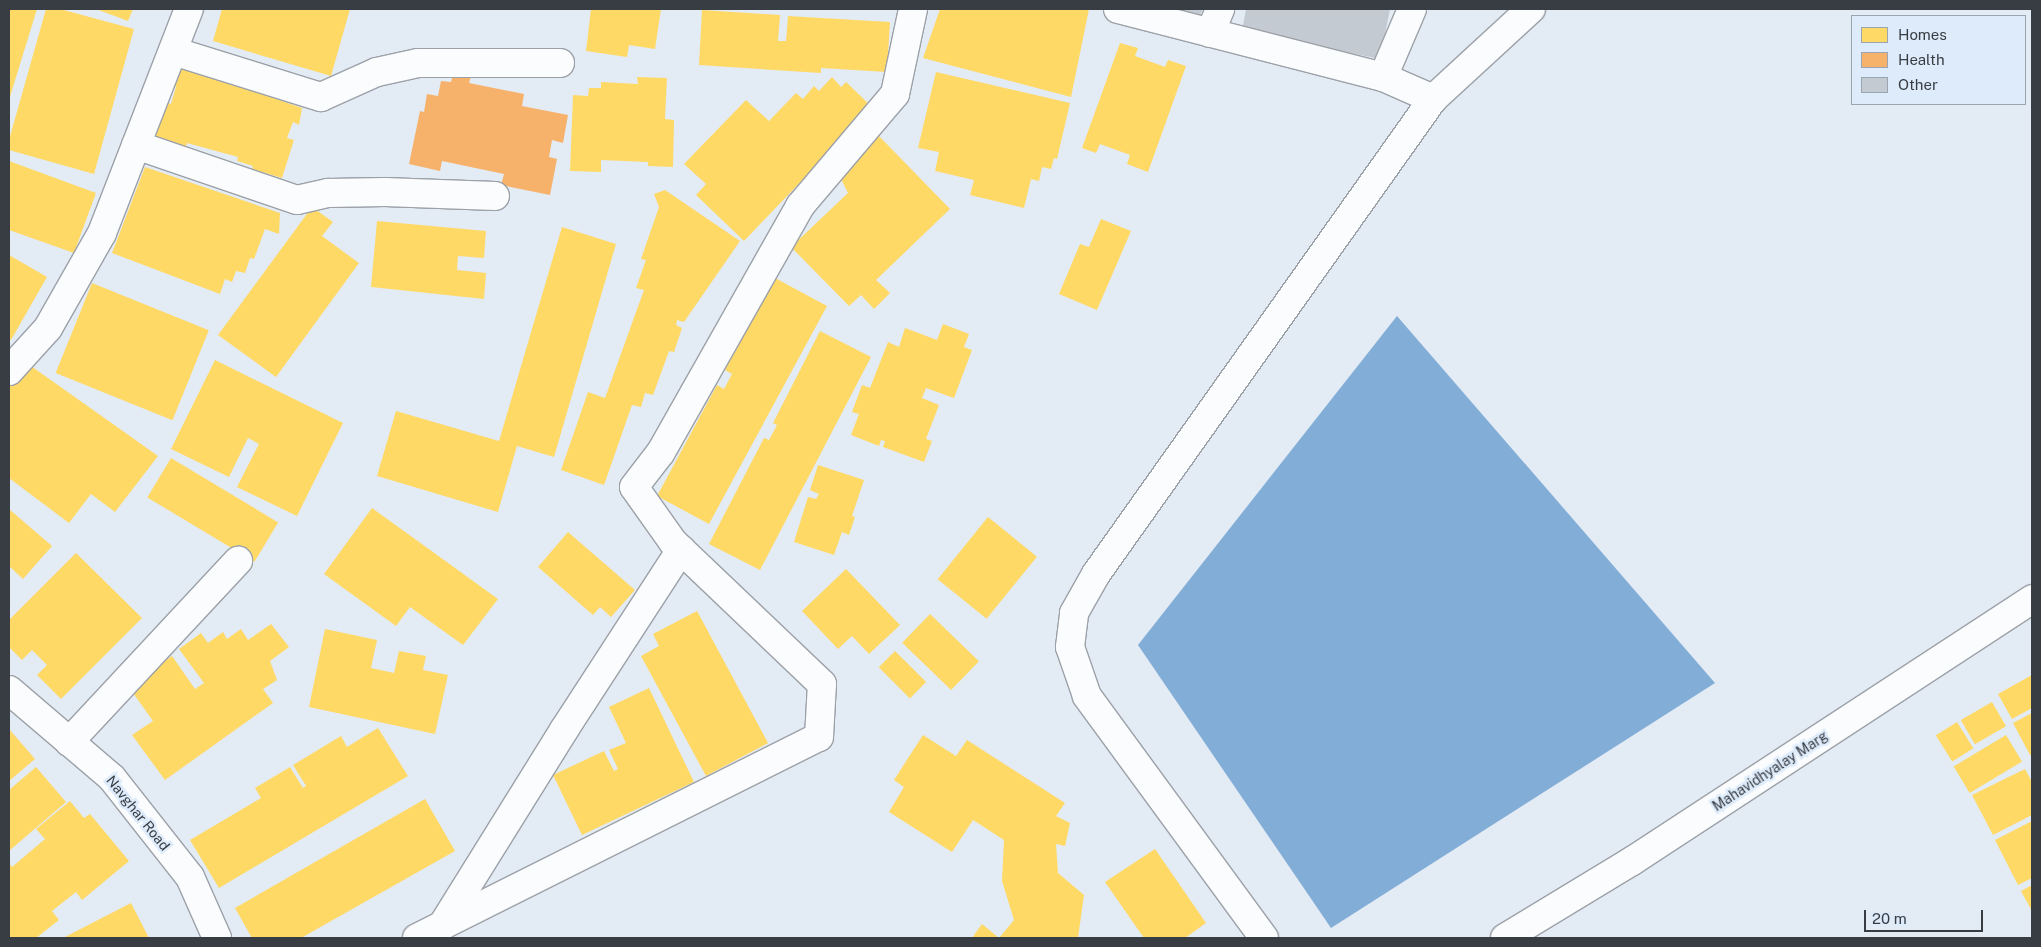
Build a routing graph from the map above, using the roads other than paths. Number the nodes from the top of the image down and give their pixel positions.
1 (189, 9) edge
2 (913, 9) edge
3 (1118, 9) edge
4 (1412, 9) edge
5 (1531, 9) edge
6 (1215, 21) edge
7 (173, 51) junction
8 (560, 63) dead end
9 (1383, 77) junction
10 (1433, 99) junction
11 (136, 145) junction
12 (495, 196) dead end
13 (9, 371) edge
14 (681, 550) junction
15 (238, 561) dead end
16 (2032, 599) edge
17 (9, 690) edge
18 (69, 742) junction
19 (442, 926) junction
20 (217, 938) edge
21 (417, 938) edge
22 (1264, 938) edge
23 (1505, 938) edge

1 - 7 street
2 - 14 street
3 - 6 street
4 - 9 street
5 - 10 street
6 - 9 street
7 - 8 street
7 - 11 street
9 - 10 street
10 - 22 street
11 - 12 street
11 - 13 street
14 - 19 street
14 - 19 street
15 - 18 street
16 - 23 street, Mahavidhyalay Marg
17 - 18 street, Navghar Road
18 - 20 street, Navghar Road
19 - 21 street

